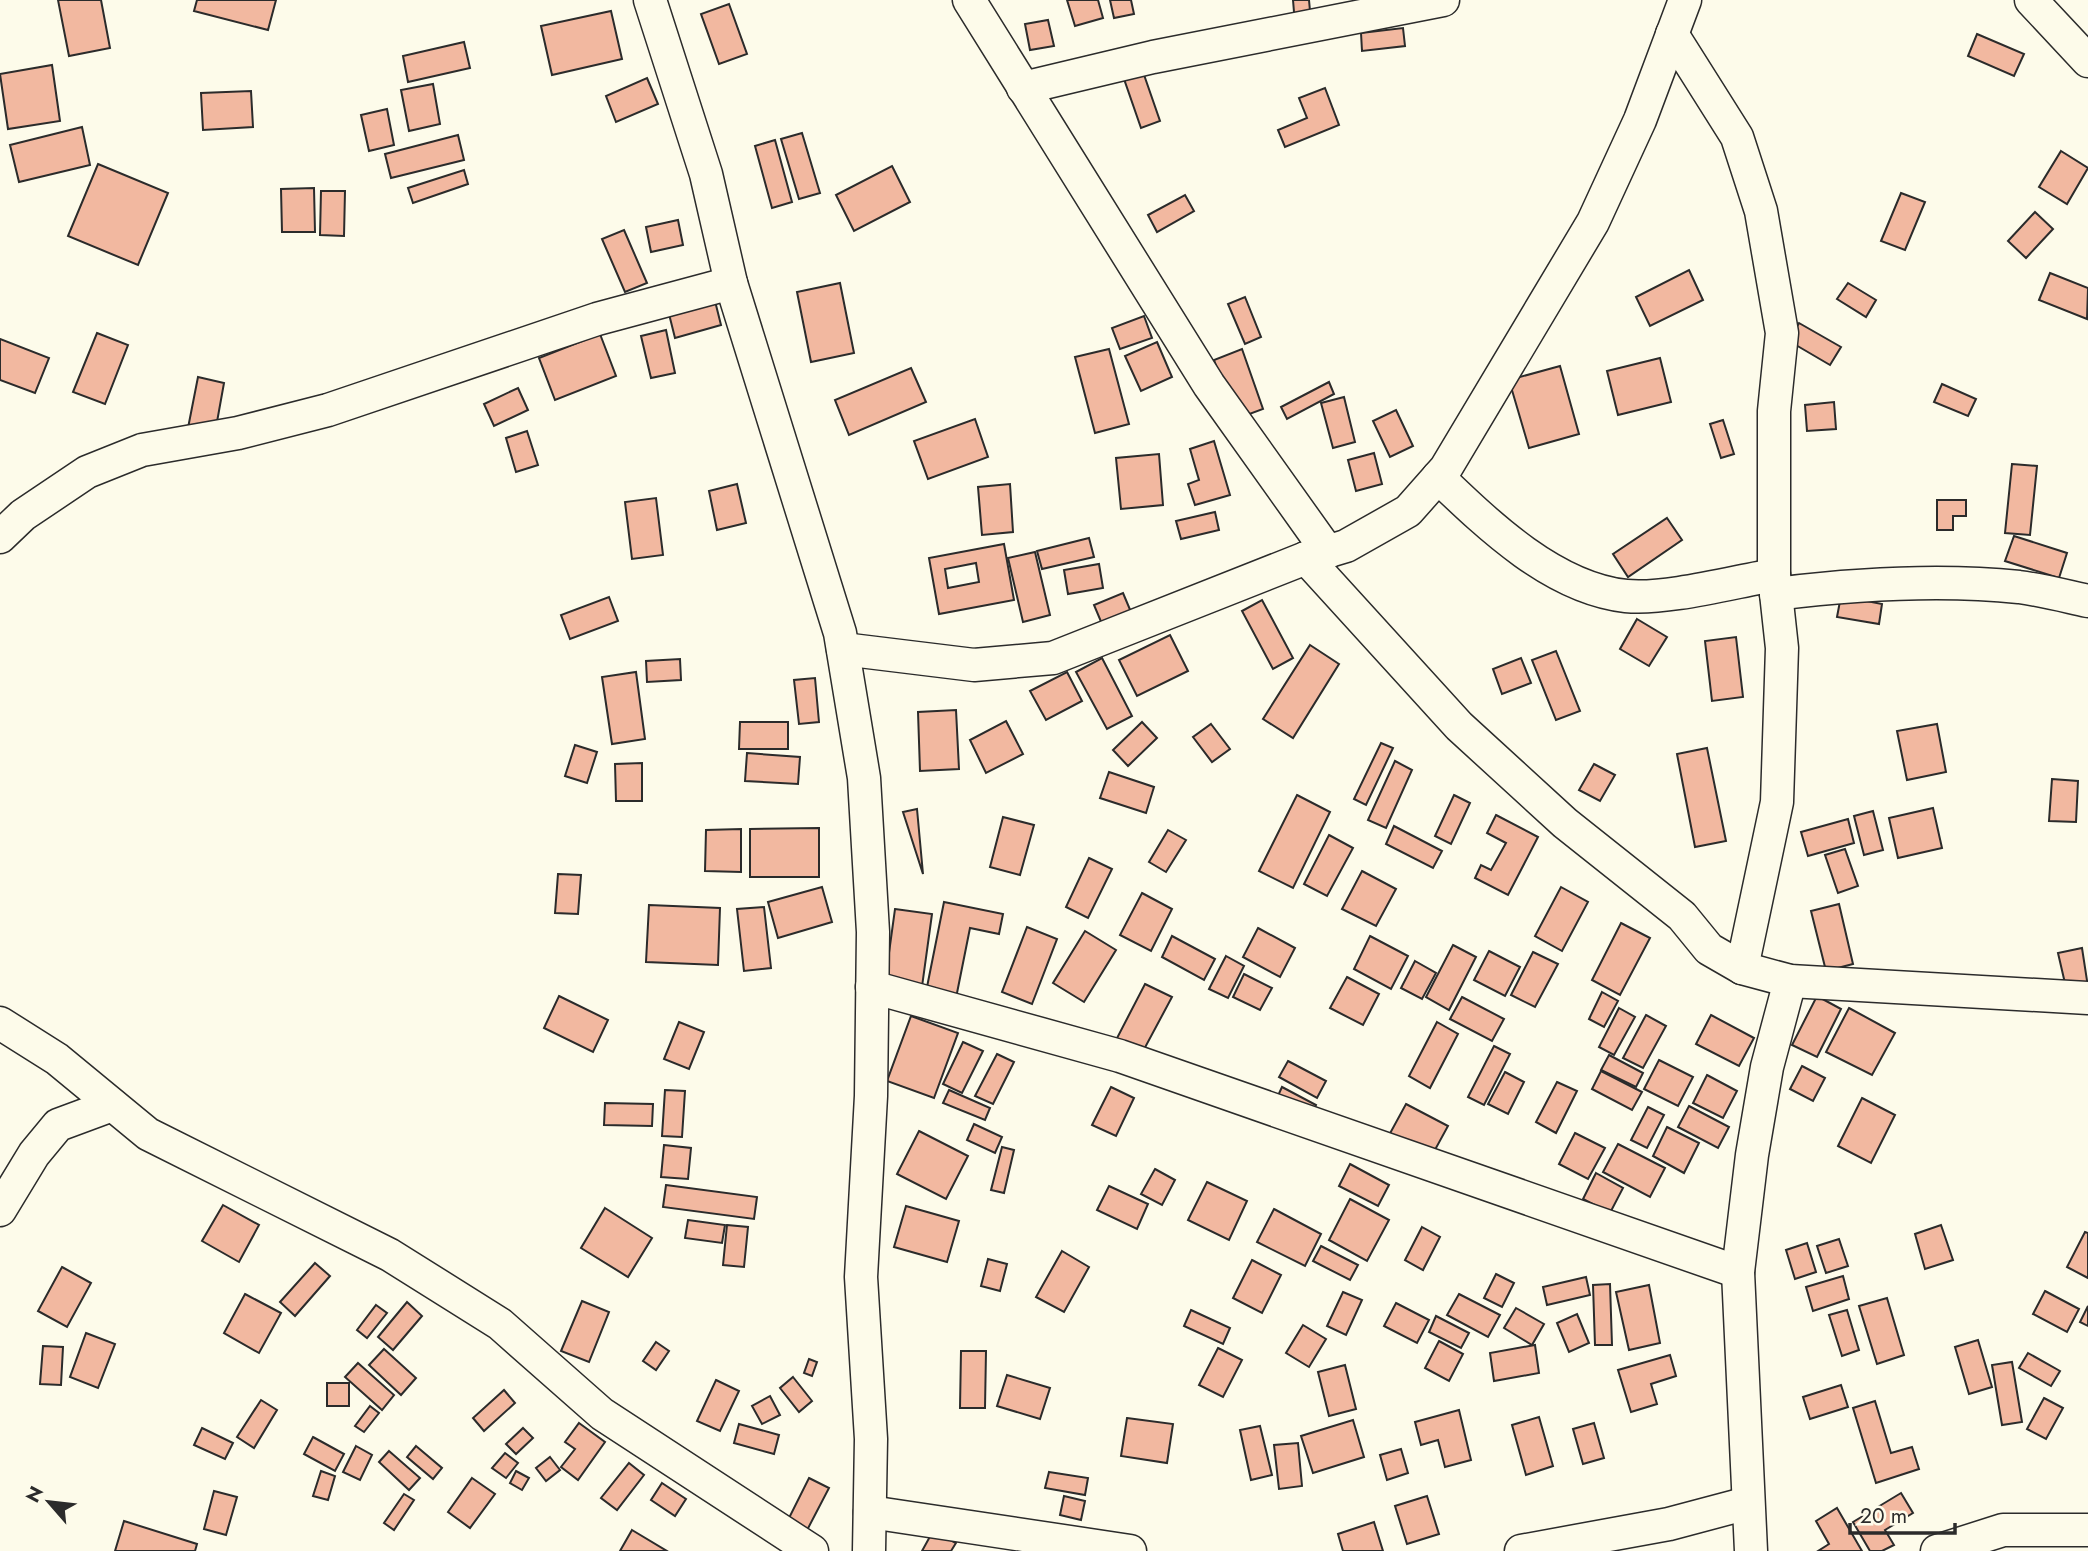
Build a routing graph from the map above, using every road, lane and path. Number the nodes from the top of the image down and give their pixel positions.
1 (650, 0) edge
2 (969, 0) edge
3 (1443, 0) edge
4 (1685, 0) edge
5 (2031, 0) edge
6 (1672, 34) junction
7 (2083, 44) edge
8 (1023, 88) junction
9 (731, 283) junction
10 (1438, 477) junction
11 (0, 537) edge
12 (1317, 555) junction
13 (1775, 584) junction
14 (2088, 601) edge
15 (843, 649) junction
16 (1742, 968) junction
17 (1790, 981) junction
18 (872, 987) junction
19 (2088, 998) edge
20 (0, 1023) edge
21 (112, 1105) junction
22 (0, 1210) edge
23 (1738, 1272) junction
24 (1748, 1503) junction
25 (870, 1512) junction
26 (2088, 1530) edge
27 (813, 1551) edge
28 (869, 1551) edge
29 (1130, 1551) edge
30 (1521, 1551) edge
31 (1751, 1551) edge
32 (1937, 1551) edge

1 - 9 street
2 - 8 street
3 - 8 street
4 - 6 street
5 - 7 street
6 - 10 street
6 - 13 street
8 - 12 street
9 - 11 street
9 - 15 street
10 - 12 street
10 - 13 street
12 - 15 street
12 - 16 street
13 - 14 street
13 - 16 street
15 - 18 street
16 - 17 street
17 - 19 street
17 - 23 street
18 - 23 street
18 - 25 street
20 - 21 street
21 - 22 street
21 - 27 street
23 - 24 street
24 - 30 street
24 - 31 street
25 - 28 street
25 - 29 street
26 - 32 street

